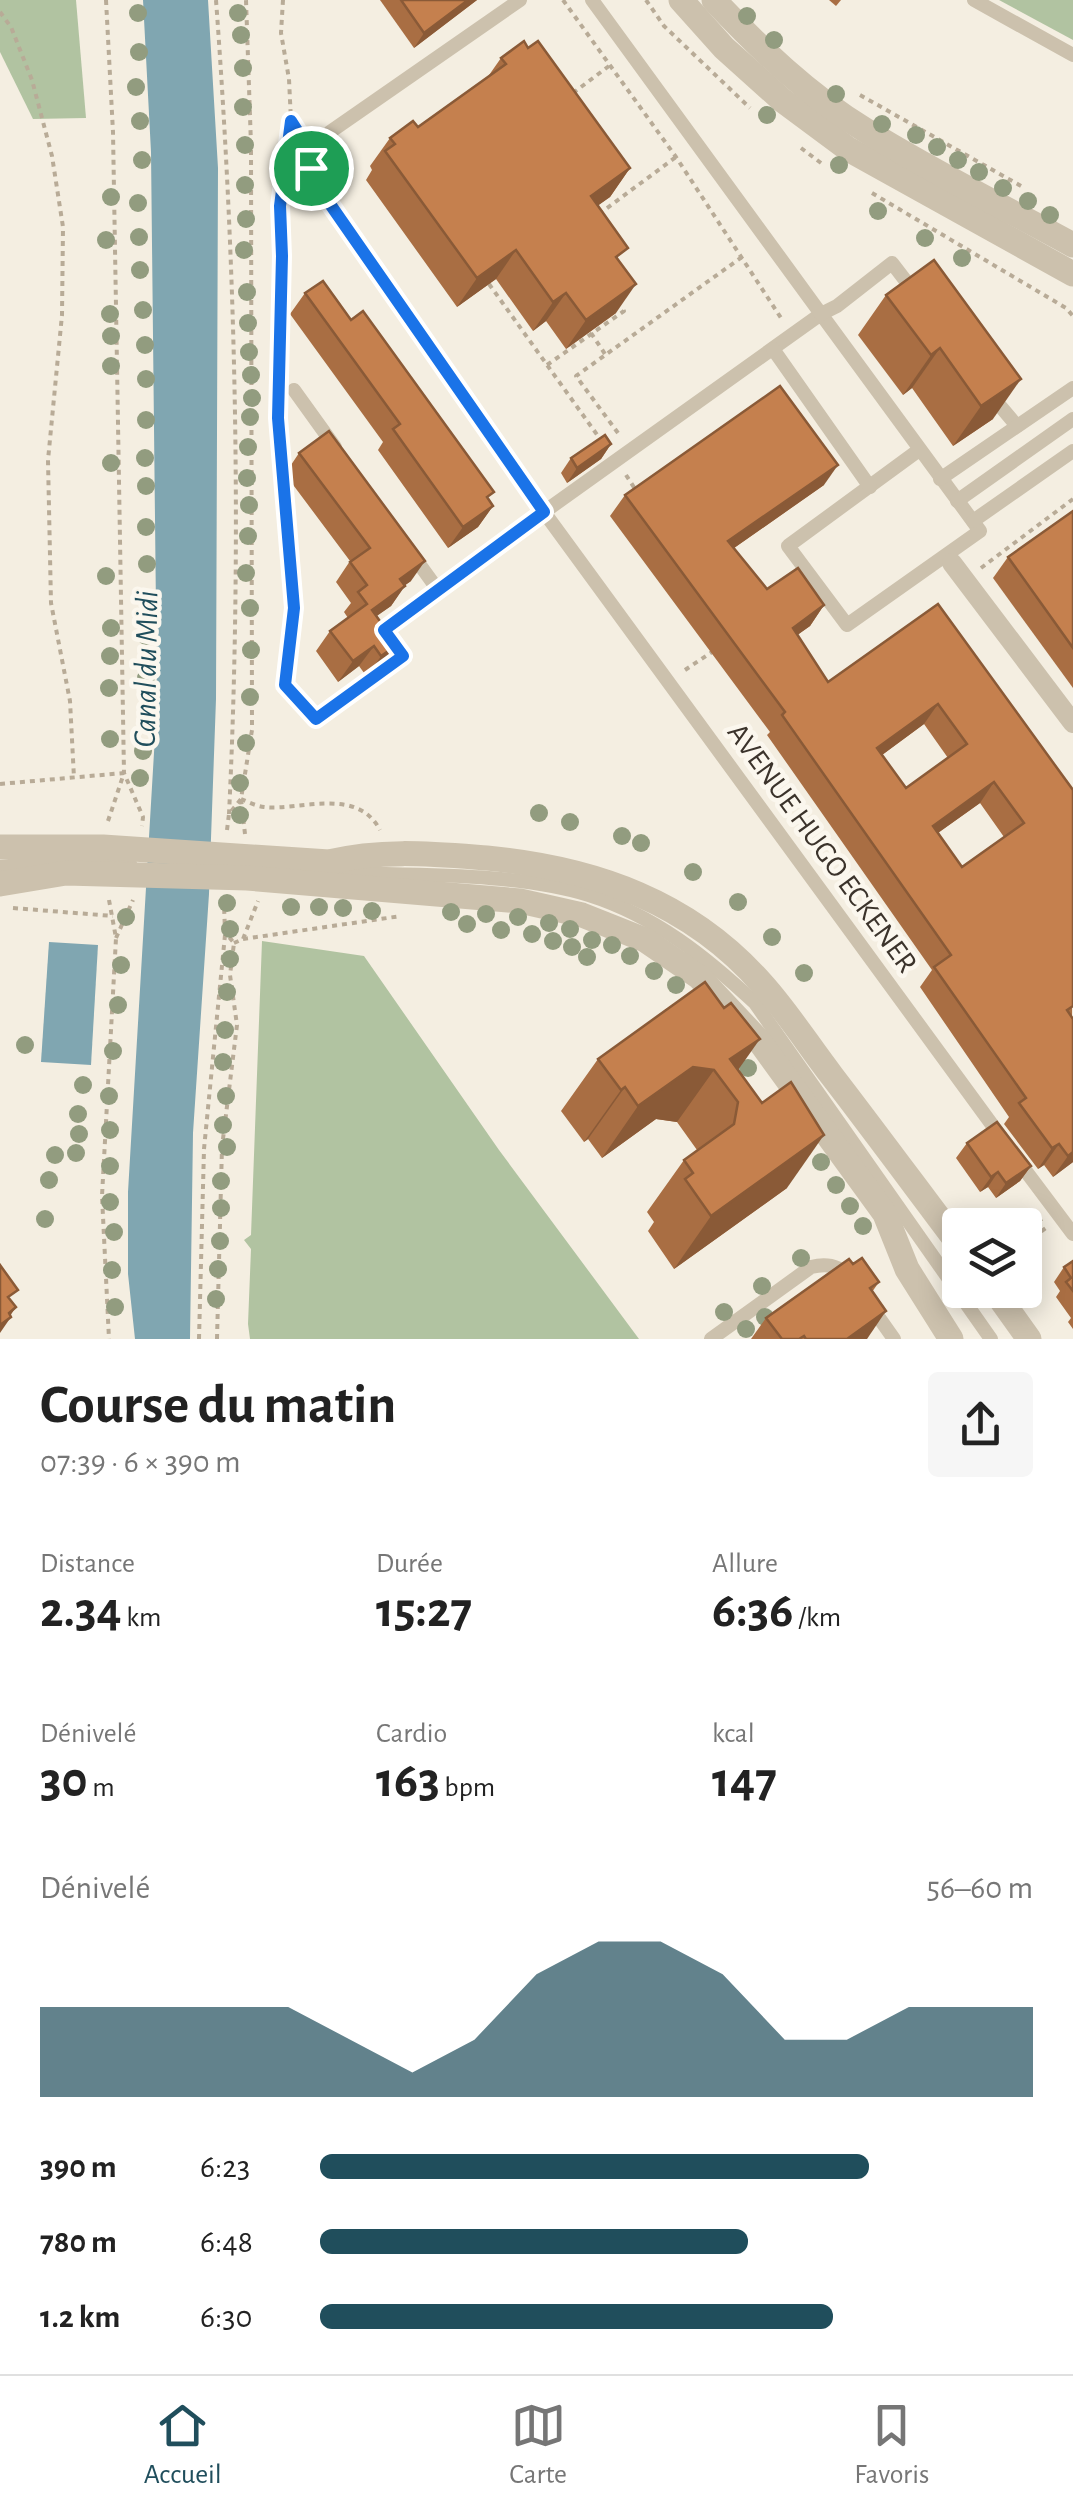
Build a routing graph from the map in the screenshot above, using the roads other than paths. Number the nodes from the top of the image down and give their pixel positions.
1 (520, 0) edge
2 (592, 0) edge
3 (681, 0) edge
4 (714, 0) edge
5 (974, 0) edge
6 (1073, 55) edge
7 (1073, 245) edge
8 (1073, 274) edge
9 (924, 305) edge
10 (821, 314) junction
11 (773, 349) junction
12 (287, 386) road end
13 (984, 387) edge
14 (1073, 388) edge
15 (1073, 419) edge
16 (1017, 426) junction
17 (919, 450) junction
18 (1073, 452) edge
19 (349, 467) edge
20 (940, 479) junction
21 (870, 487) junction
22 (958, 501) junction
23 (544, 512) junction
24 (973, 520) junction
25 (405, 544) edge
26 (952, 563) dead end
27 (438, 590) junction
28 (403, 656) road end
29 (1073, 724) edge
30 (46, 846) junction
31 (0, 847) edge
32 (104, 862) junction
33 (329, 862) junction
34 (0, 864) edge
35 (249, 867) junction
36 (414, 876) junction
37 (0, 884) edge
38 (1073, 1206) edge
39 (1051, 1219) junction
40 (942, 1222) edge
41 (1073, 1234) edge
42 (1007, 1308) edge
43 (710, 1339) edge
44 (894, 1339) edge
45 (951, 1339) edge
46 (991, 1339) edge
47 (1029, 1339) edge

1 - 23 lane, AVENUE HUGO ECKENER
2 - 10 lane
3 - 8 street
4 - 7 street
5 - 6 lane
9 - 10 lane
10 - 11 lane
10 - 17 lane
11 - 21 lane
11 - 23 lane
12 - 19 lane
13 - 16 lane
14 - 16 lane
15 - 22 lane
16 - 20 lane
17 - 20 lane
17 - 21 lane
18 - 24 lane
20 - 22 lane
21 - 24 lane
22 - 24 lane
23 - 27 lane
23 - 39 lane, AVENUE HUGO ECKENER
25 - 27 lane
26 - 29 street
27 - 28 lane
30 - 31 street
30 - 32 street
30 - 34 lane
32 - 34 lane
32 - 35 street
32 - 37 street
33 - 35 street
33 - 36 lane
33 - 40 street
35 - 36 lane
35 - 45 street
36 - 46 lane
38 - 39 lane
39 - 41 lane, AVENUE HUGO ECKENER
42 - 47 street
43 - 44 lane

